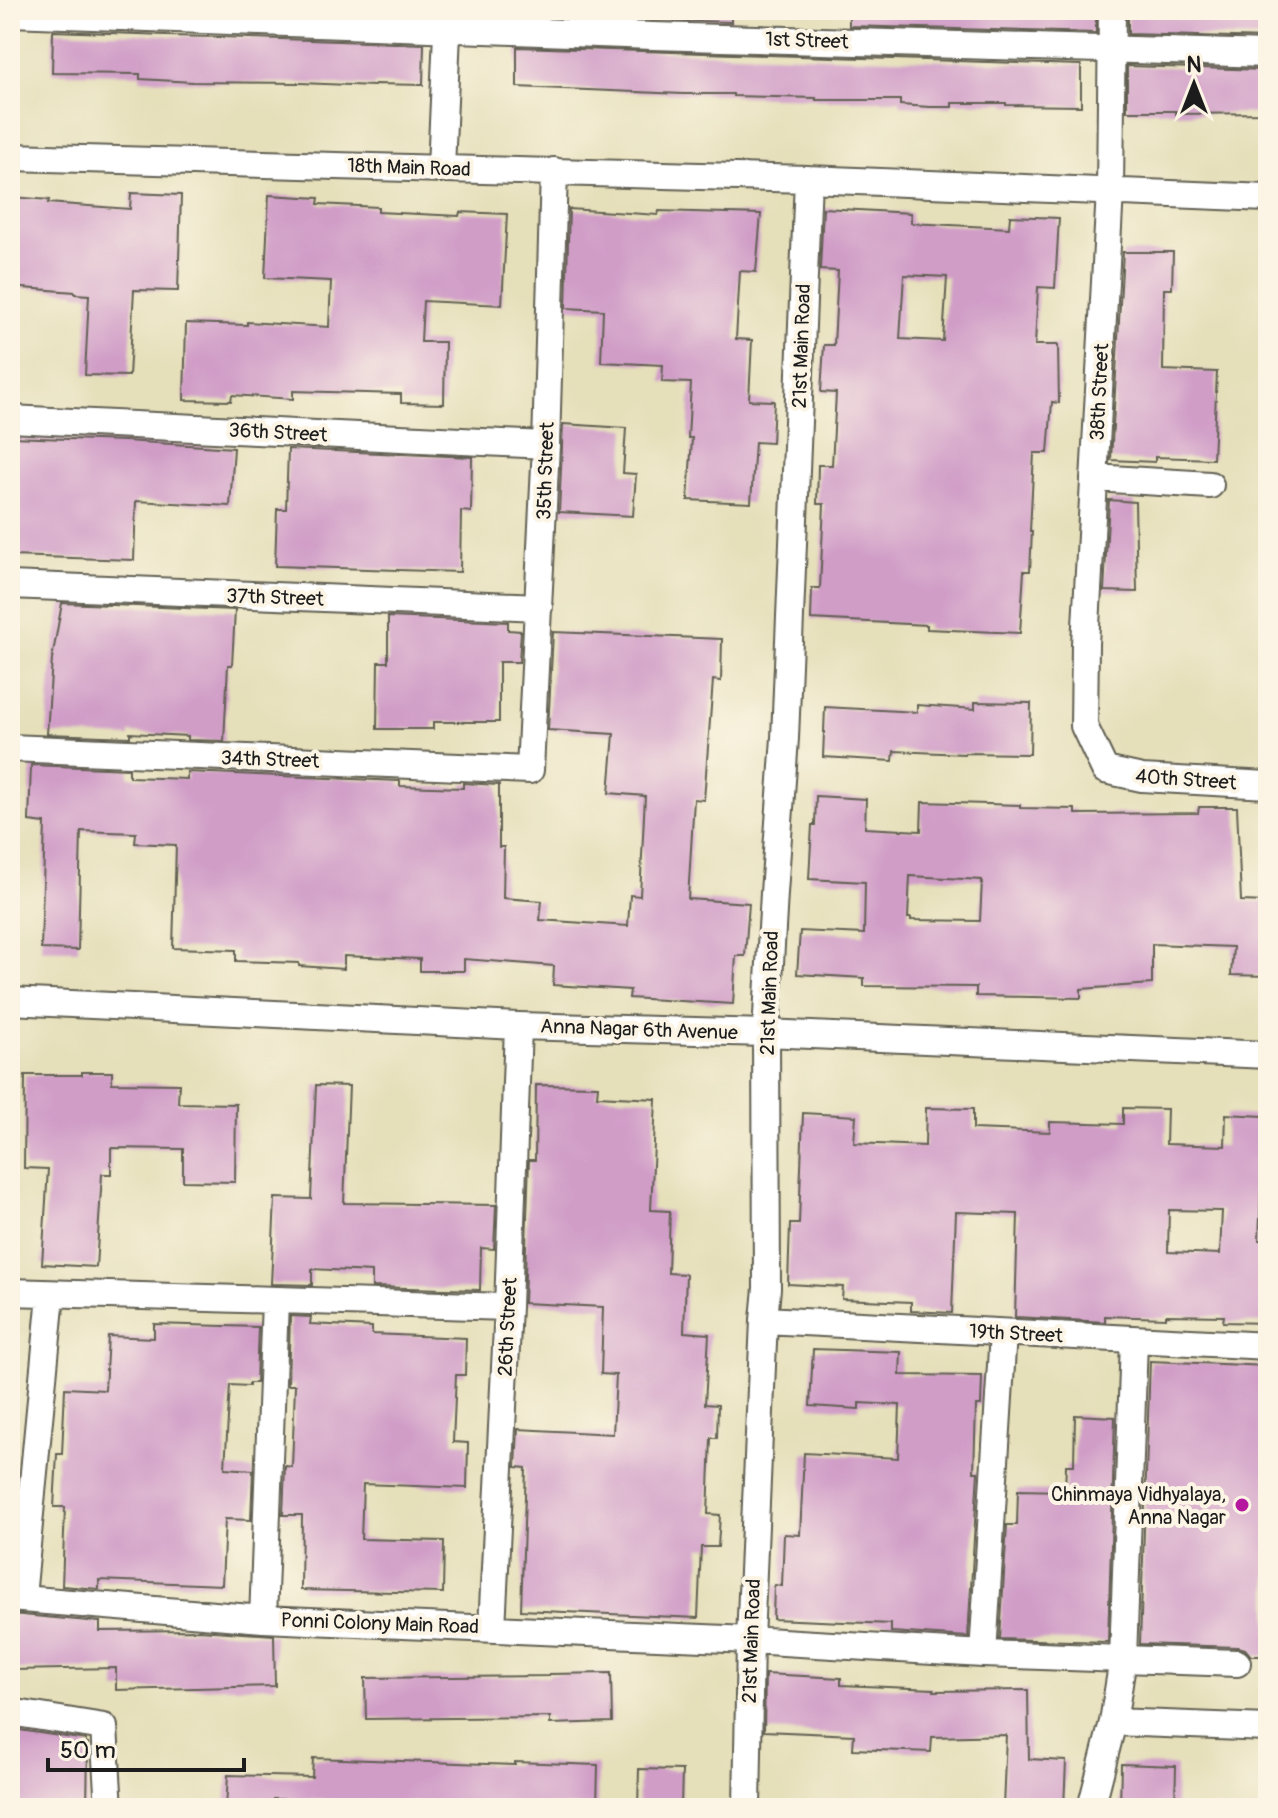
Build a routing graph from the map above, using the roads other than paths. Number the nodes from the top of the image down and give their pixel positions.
1 (1112, 10) edge
2 (10, 13) edge
3 (448, 19) edge
4 (1111, 49) junction
5 (1268, 54) edge
6 (10, 157) edge
7 (441, 168) junction
8 (554, 171) junction
9 (808, 179) junction
10 (1110, 191) junction
11 (1268, 198) edge
12 (10, 419) edge
13 (546, 445) junction
14 (1094, 478) junction
15 (1210, 485) dead end
16 (10, 585) edge
17 (539, 607) junction
18 (10, 748) edge
19 (530, 770) joint
20 (1105, 770) joint
21 (1268, 785) edge
22 (10, 1001) edge
23 (518, 1026) junction
24 (766, 1033) junction
25 (1268, 1055) edge
26 (10, 1292) edge
27 (51, 1295) junction
28 (275, 1301) junction
29 (508, 1307) junction
30 (764, 1320) junction
31 (1003, 1333) junction
32 (1134, 1340) junction
33 (1268, 1346) edge
34 (16, 1597) edge
35 (263, 1619) junction
36 (492, 1628) junction
37 (750, 1640) junction
38 (983, 1654) junction
39 (1123, 1659) junction
40 (1237, 1663) dead end
41 (10, 1712) edge
42 (1113, 1722) junction
43 (1268, 1728) edge
44 (109, 1808) edge
45 (747, 1808) edge
46 (1091, 1808) edge

1 - 4 street, 38th Street
2 - 3 street, 1st Street
3 - 4 street, 1st Street
3 - 7 street
4 - 5 street, 1st Street
4 - 10 street, 38th Street
6 - 7 street, 18th Main Road
7 - 8 street, 18th Main Road
8 - 9 street, 18th Main Road
8 - 13 street, 35th Street
9 - 10 street, 18th Main Road
9 - 24 street, 21st Main Road
10 - 11 street, 18th Main Road
10 - 14 street, 38th Street
12 - 13 street, 36th Street
13 - 17 street, 35th Street
14 - 15 street
14 - 20 street, 38th Street
16 - 17 street, 37th Street
17 - 19 street, 35th Street
18 - 19 street, 34th Street
20 - 21 street, 40th Street
22 - 23 street, Anna Nagar 6th Avenue
23 - 24 street, Anna Nagar 6th Avenue
23 - 29 street, 26th Street
24 - 25 street, Anna Nagar 6th Avenue
24 - 30 street, 21st Main Road
26 - 27 street
27 - 28 street
27 - 34 street
28 - 29 street
28 - 35 street
29 - 36 street, 26th Street
30 - 31 street, 19th Street
30 - 37 street, 21st Main Road
31 - 32 street, 19th Street
31 - 38 street
32 - 33 street, 19th Street
32 - 39 street
34 - 35 street, Ponni Colony Main Road
35 - 36 street, Ponni Colony Main Road
36 - 37 street, Ponni Colony Main Road
37 - 38 street, Ponni Colony Main Road
37 - 45 street, 21st Main Road
38 - 39 street, Ponni Colony Main Road
39 - 40 street, Ponni Colony Main Road
39 - 42 street
41 - 44 street
42 - 43 street
42 - 46 street

